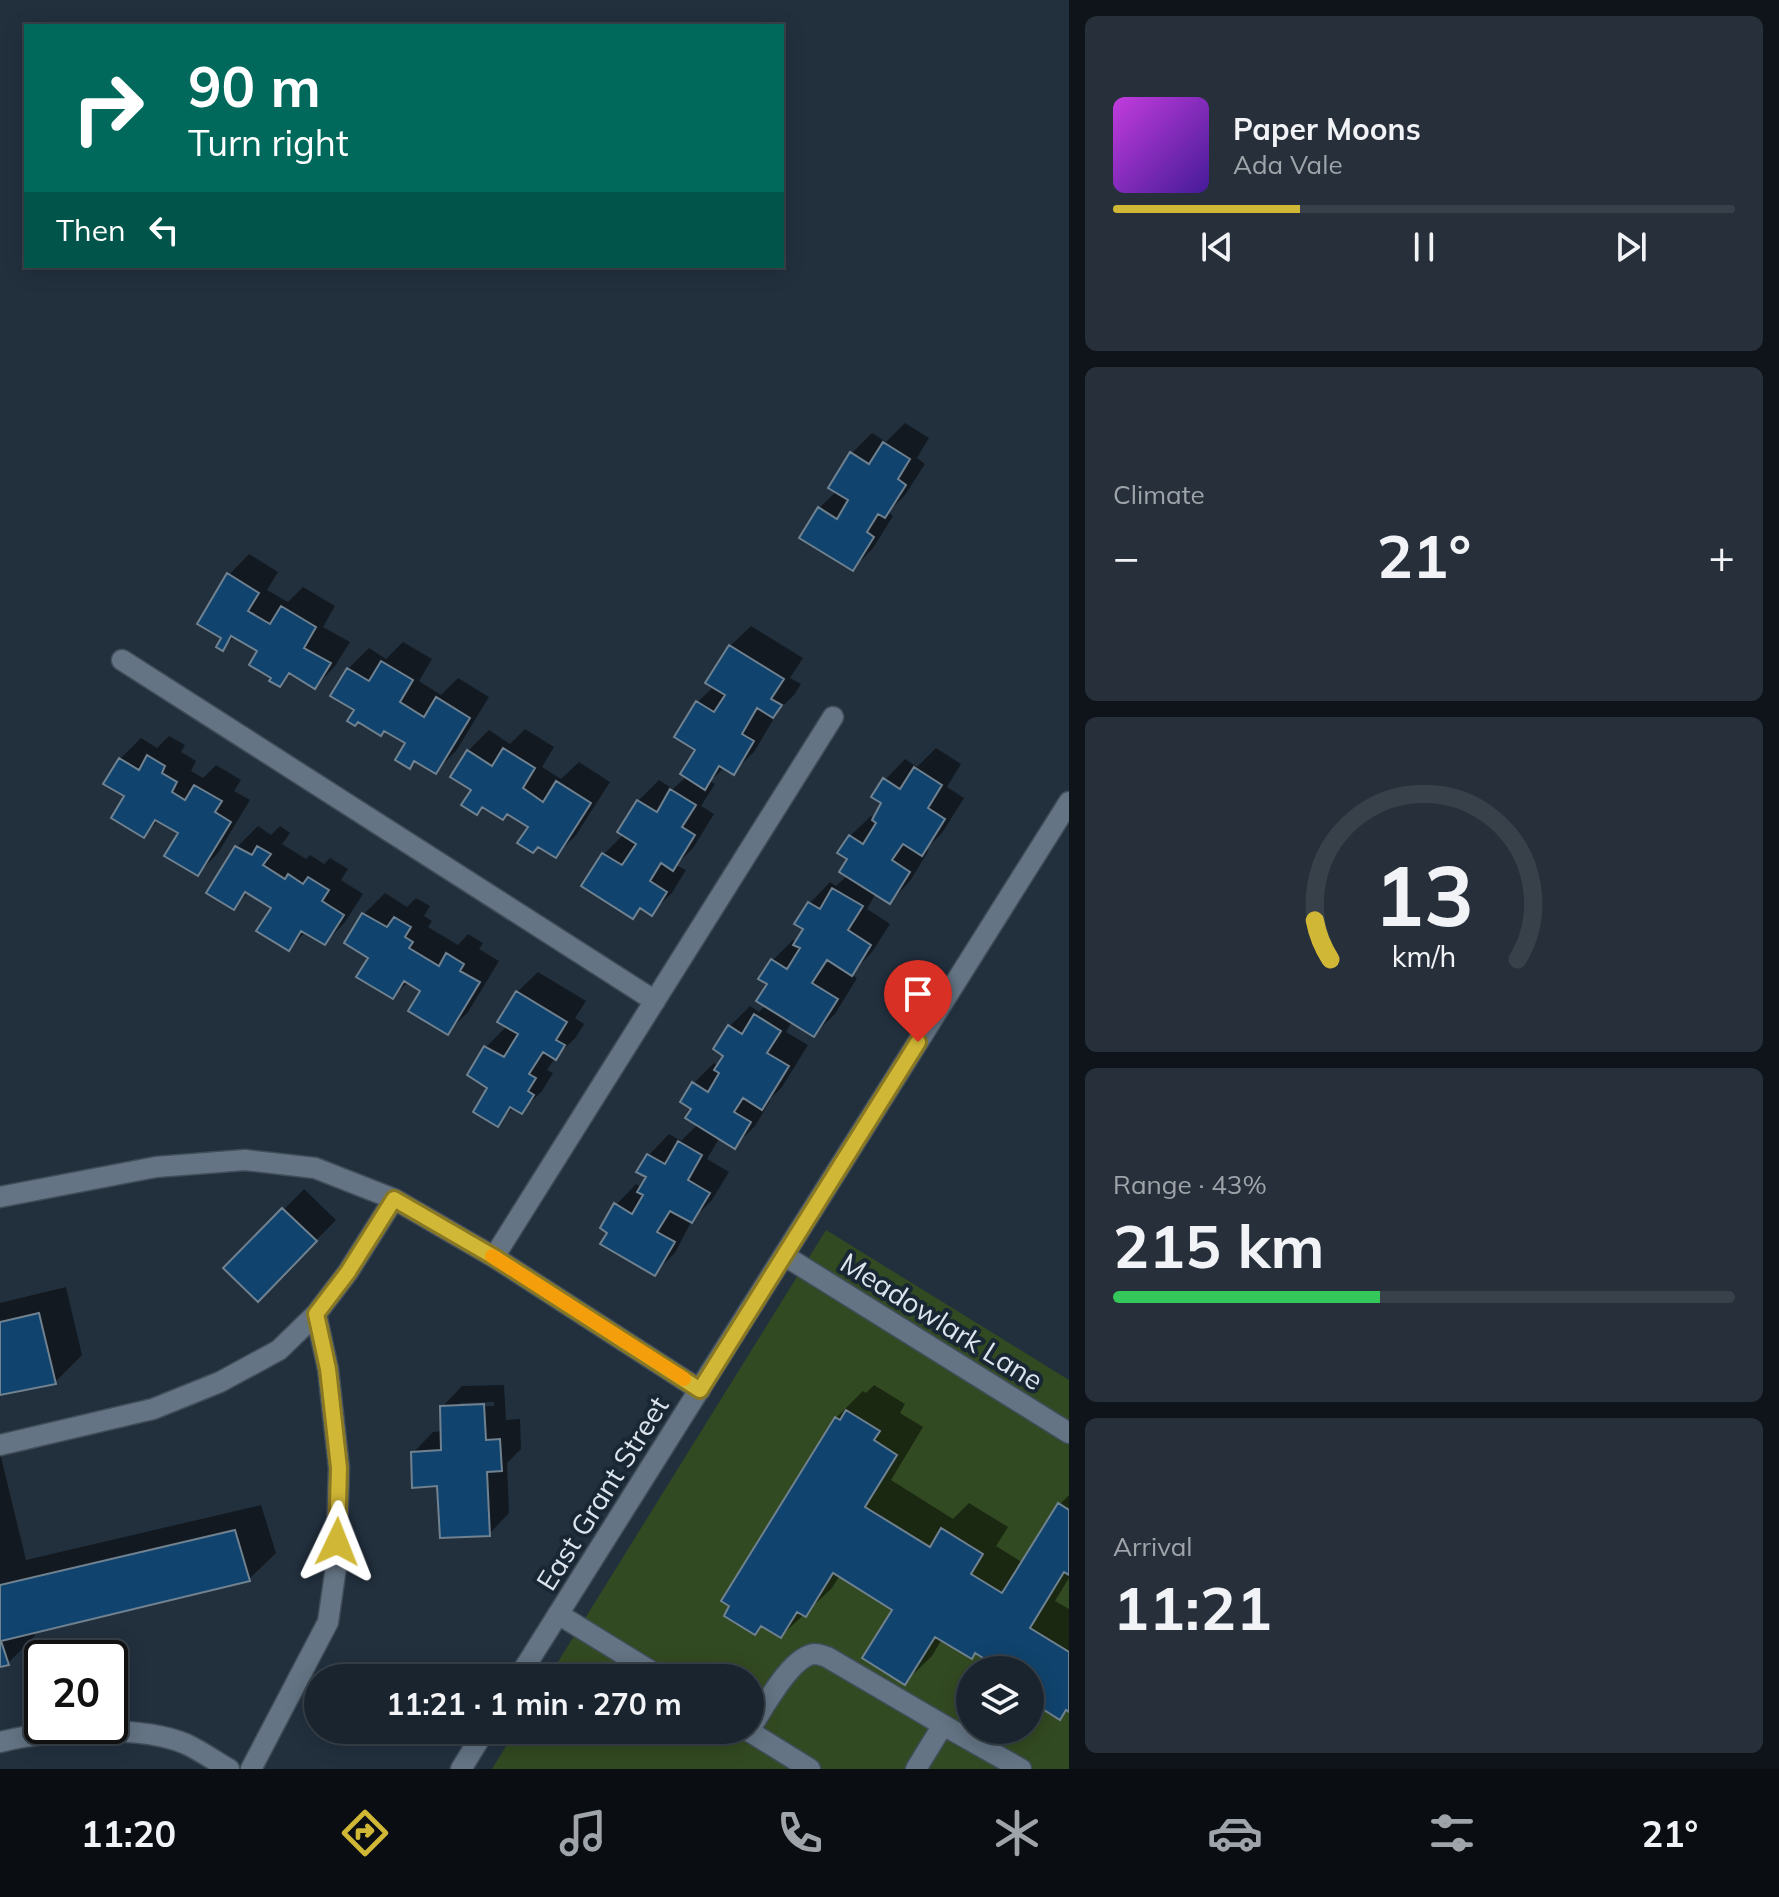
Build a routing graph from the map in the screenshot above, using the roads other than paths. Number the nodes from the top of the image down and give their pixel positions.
1 (122, 660) dead end
2 (833, 717) dead end
3 (1069, 802) edge
4 (655, 1001) junction
5 (0, 1197) edge
6 (394, 1199) junction
7 (785, 1256) junction
8 (494, 1257) junction
9 (316, 1314) junction
10 (700, 1390) junction
11 (1069, 1433) edge
12 (0, 1445) edge
13 (558, 1614) junction
14 (527, 1664) edge
15 (639, 1664) edge
16 (764, 1708) edge
17 (943, 1725) junction
18 (764, 1740) edge
19 (0, 1742) edge
20 (476, 1744) edge
21 (229, 1769) edge
22 (251, 1769) edge
23 (461, 1769) edge
24 (810, 1769) edge
25 (916, 1769) edge
26 (1021, 1769) edge

1 - 4 street
2 - 4 street
3 - 7 street, East Grant Street
4 - 8 street
5 - 6 street
6 - 8 street
6 - 9 street
7 - 10 street, East Grant Street
7 - 11 street, Meadowlark Lane
8 - 10 street
9 - 12 street
9 - 22 street
10 - 13 street, East Grant Street
13 - 14 street, East Grant Street
13 - 15 street
16 - 17 street
17 - 25 street
17 - 26 street
18 - 24 street
19 - 21 street
20 - 23 street

